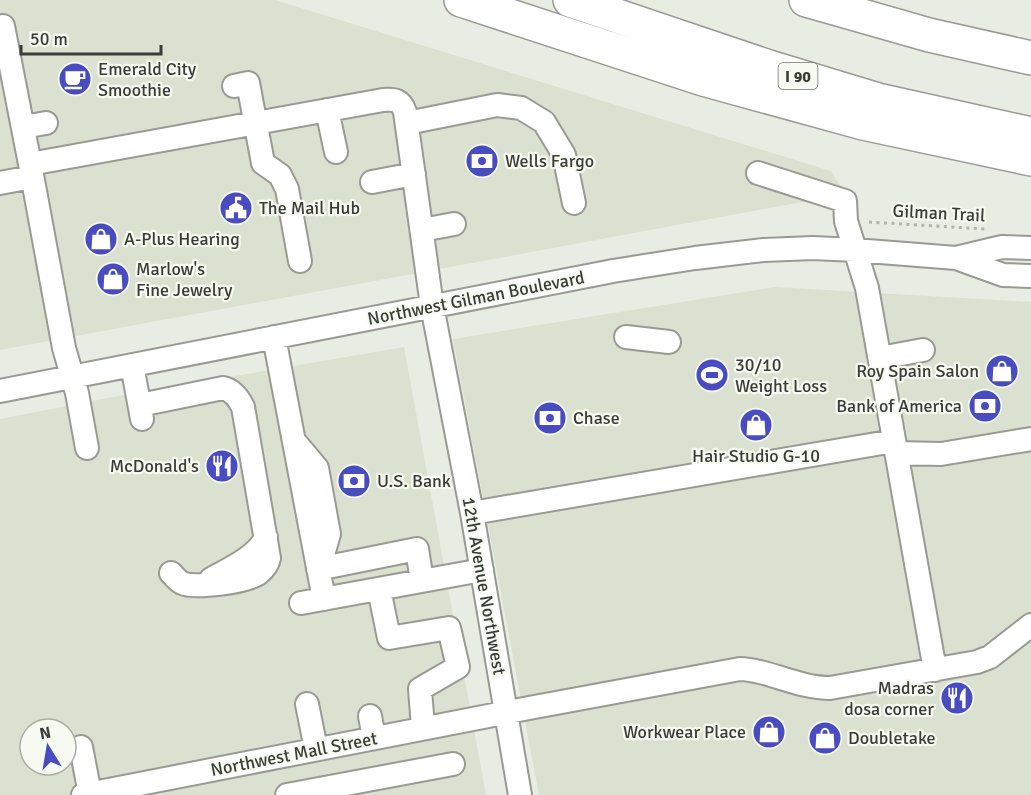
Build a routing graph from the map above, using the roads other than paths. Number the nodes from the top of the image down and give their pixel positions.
1 (461, 0) edge
2 (570, 0) edge
3 (806, 0) edge
4 (881, 0) edge
5 (3, 26) dead end
6 (1031, 55) edge
7 (234, 86) dead end
8 (327, 110) junction
9 (46, 123) dead end
10 (255, 123) junction
11 (406, 123) junction
12 (22, 127) junction
13 (1031, 134) edge
14 (336, 152) dead end
15 (1031, 159) edge
16 (31, 170) junction
17 (758, 173) dead end
18 (414, 174) junction
19 (372, 182) dead end
20 (0, 183) edge
21 (574, 203) dead end
22 (454, 224) dead end
23 (422, 230) junction
24 (1031, 248) edge
25 (855, 250) junction
26 (956, 258) junction
27 (300, 261) dead end
28 (1031, 276) edge
29 (432, 306) junction
30 (274, 337) junction
31 (626, 337) dead end
32 (669, 342) dead end
33 (923, 350) dead end
34 (880, 358) junction
35 (132, 365) junction
36 (72, 377) junction
37 (0, 391) edge
38 (1031, 439) edge
39 (895, 447) junction
40 (87, 448) dead end
41 (472, 513) junction
42 (318, 569) junction
43 (482, 570) junction
44 (171, 573) dead end
45 (422, 581) junction
46 (379, 589) junction
47 (324, 599) junction
48 (301, 603) dead end
49 (1031, 625) edge
50 (935, 670) junction
51 (308, 704) dead end
52 (506, 712) junction
53 (423, 728) junction
54 (81, 747) dead end
55 (316, 749) junction
56 (453, 764) dead end
57 (184, 785) edge
58 (86, 794) edge
59 (287, 795) edge
60 (520, 795) edge

1 - 15 highway
2 - 13 highway, I 90
3 - 6 highway
4 - 6 highway
5 - 12 street
7 - 10 street
8 - 10 street
8 - 11 street
8 - 14 street
9 - 12 street
10 - 16 street
10 - 27 street
11 - 18 street, 12th Avenue Northwest
11 - 21 street
12 - 16 street
16 - 20 street
16 - 36 street
17 - 25 street
18 - 19 street
18 - 23 street, 12th Avenue Northwest
22 - 23 street
23 - 29 street, 12th Avenue Northwest
24 - 26 street, Northwest Gilman Boulevard
25 - 26 street, Northwest Gilman Boulevard
25 - 29 street, Northwest Gilman Boulevard
25 - 34 street
26 - 28 street, Northwest Gilman Boulevard
29 - 30 street, Northwest Gilman Boulevard
29 - 41 street, 12th Avenue Northwest
30 - 35 street, Northwest Gilman Boulevard
30 - 42 street
31 - 32 street
33 - 34 street
34 - 39 street
35 - 36 street, Northwest Gilman Boulevard
35 - 44 street
36 - 37 street, Northwest Gilman Boulevard
36 - 40 street
38 - 39 street
39 - 41 street
39 - 50 street
41 - 43 street, 12th Avenue Northwest
42 - 45 street
42 - 47 street
43 - 45 street
43 - 52 street, 12th Avenue Northwest
45 - 46 street
46 - 47 street
46 - 53 street
47 - 48 street
49 - 50 street, Northwest Mall Street
50 - 52 street, Northwest Mall Street
51 - 55 street
52 - 53 street, Northwest Mall Street
52 - 60 street, 12th Avenue Northwest
53 - 55 street, Northwest Mall Street
54 - 58 street
55 - 57 street, Northwest Mall Street
56 - 59 street
57 - 58 street, Northwest Mall Street

